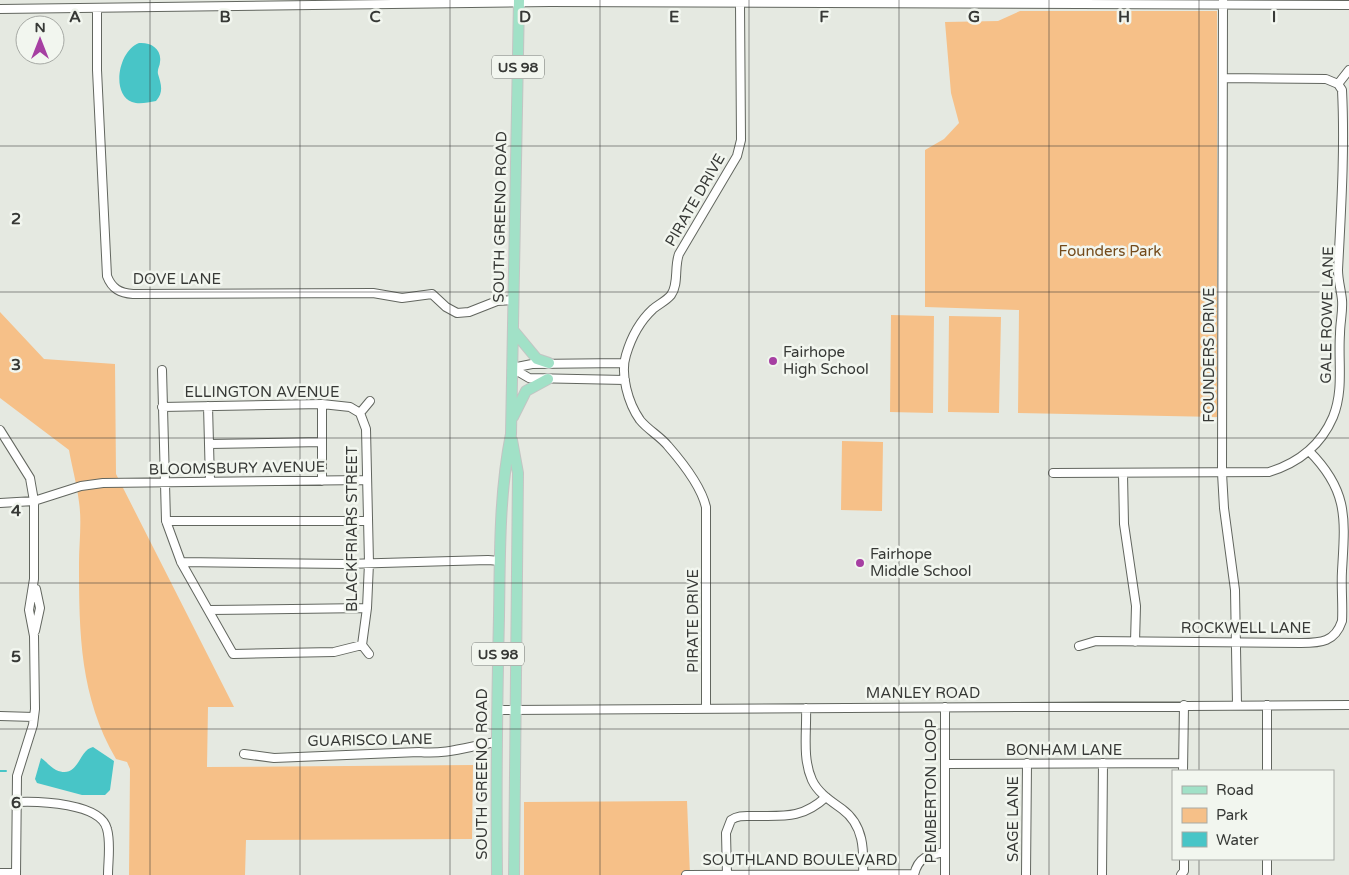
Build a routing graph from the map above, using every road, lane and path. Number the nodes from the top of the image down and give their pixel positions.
1 (519, 1) edge
2 (1223, 2) edge
3 (162, 3) edge
4 (274, 3) edge
5 (740, 4) junction
6 (1349, 5) edge
7 (97, 8) junction
8 (0, 9) edge
9 (1349, 70) edge
10 (1225, 78) junction
11 (1338, 84) junction
12 (514, 300) junction
13 (513, 330) junction
14 (549, 363) junction
15 (624, 363) junction
16 (512, 368) junction
17 (162, 370) dead end
18 (548, 380) junction
19 (625, 380) junction
20 (370, 401) dead end
21 (322, 404) junction
22 (208, 406) junction
23 (162, 407) junction
24 (360, 412) junction
25 (511, 420) junction
26 (0, 430) edge
27 (511, 434) junction
28 (322, 442) junction
29 (209, 444) junction
30 (1308, 452) junction
31 (1053, 473) dead end
32 (1222, 473) junction
33 (1123, 474) junction
34 (366, 480) junction
35 (322, 481) junction
36 (163, 482) junction
37 (210, 482) junction
38 (34, 501) junction
39 (0, 503) edge
40 (166, 521) junction
41 (368, 521) junction
42 (181, 562) junction
43 (500, 562) junction
44 (369, 563) junction
45 (368, 608) junction
46 (210, 610) junction
47 (1237, 641) junction
48 (1135, 642) junction
49 (362, 645) junction
50 (1078, 646) dead end
51 (369, 654) dead end
52 (1184, 705) junction
53 (1237, 705) junction
54 (1267, 705) junction
55 (1349, 705) edge
56 (945, 706) junction
57 (706, 708) junction
58 (806, 708) junction
59 (497, 710) junction
60 (515, 710) junction
61 (0, 716) edge
62 (34, 717) junction
63 (496, 742) junction
64 (244, 754) dead end
65 (1027, 763) junction
66 (1103, 763) junction
67 (945, 764) junction
68 (1183, 767) edge
69 (1267, 770) edge
70 (826, 797) junction
71 (16, 802) junction
72 (945, 852) junction
73 (1184, 860) edge
74 (1267, 860) edge
75 (0, 873) edge
76 (16, 874) edge
77 (727, 874) edge
78 (914, 874) edge
79 (1184, 874) edge
80 (108, 875) edge
81 (497, 875) edge
82 (514, 875) edge
83 (686, 875) edge
84 (864, 875) edge
85 (945, 875) edge
86 (1026, 875) edge
87 (1102, 875) edge
88 (1267, 875) edge

1 - 4 street
1 - 5 street
1 - 12 main road, SOUTH GREENO ROAD / US 98
2 - 5 street
2 - 6 street
2 - 10 street, FOUNDERS DRIVE
3 - 4 street
3 - 7 street
5 - 15 street, PIRATE DRIVE
7 - 8 street
7 - 12 street, DOVE LANE
9 - 11 street
10 - 11 street
10 - 32 street, FOUNDERS DRIVE
11 - 30 street, GALE ROWE LANE
12 - 13 main road, SOUTH GREENO ROAD / US 98
13 - 14 main road
13 - 16 main road, SOUTH GREENO ROAD / US 98
14 - 15 street
14 - 16 street
15 - 19 street, PIRATE DRIVE
16 - 18 street
16 - 25 main road, SOUTH GREENO ROAD / US 98
17 - 23 street
18 - 19 street
18 - 25 main road
19 - 57 street, PIRATE DRIVE
20 - 24 street
21 - 22 street, ELLINGTON AVENUE
21 - 24 street, ELLINGTON AVENUE
21 - 28 street
22 - 23 street, ELLINGTON AVENUE
22 - 29 street
23 - 36 street
24 - 34 street, BLACKFRIARS STREET
25 - 27 main road, SOUTH GREENO ROAD / US 98
26 - 38 street
27 - 43 main road, SOUTH GREENO ROAD / US 98
27 - 60 main road, SOUTH GREENO ROAD / US 98
28 - 29 street
28 - 35 street
29 - 37 street
30 - 32 street, GALE ROWE LANE
30 - 47 street, ROCKWELL LANE
31 - 33 street, GALE ROWE LANE
32 - 33 street, GALE ROWE LANE
32 - 47 street, FOUNDERS DRIVE
33 - 48 street
34 - 35 street, BLOOMSBURY AVENUE
34 - 41 street, BLACKFRIARS STREET
35 - 37 street, BLOOMSBURY AVENUE
36 - 37 street, BLOOMSBURY AVENUE
36 - 38 street, BLOOMSBURY AVENUE
36 - 40 street
38 - 39 street, BLOOMSBURY AVENUE
38 - 62 street
40 - 41 street
40 - 42 street
41 - 44 street, BLACKFRIARS STREET
42 - 44 street
42 - 46 street
43 - 44 street
43 - 59 main road, SOUTH GREENO ROAD / US 98
44 - 45 street, BLACKFRIARS STREET
45 - 46 street
45 - 49 street, BLACKFRIARS STREET
46 - 49 street
47 - 48 street, ROCKWELL LANE
47 - 53 street, FOUNDERS DRIVE
48 - 50 street, ROCKWELL LANE
49 - 51 street
52 - 53 street, MANLEY ROAD
52 - 56 street, MANLEY ROAD
52 - 68 street
53 - 54 street, MANLEY ROAD
54 - 55 street, MANLEY ROAD
54 - 69 street
56 - 58 street, MANLEY ROAD
56 - 67 street, PEMBERTON LOOP
57 - 58 street, MANLEY ROAD
57 - 60 street, MANLEY ROAD
58 - 70 street
59 - 60 street, MANLEY ROAD
59 - 63 main road, SOUTH GREENO ROAD / US 98
60 - 82 main road, SOUTH GREENO ROAD / US 98
61 - 62 street
62 - 71 street
63 - 64 street, GUARISCO LANE
63 - 81 main road, SOUTH GREENO ROAD / US 98
65 - 66 street, BONHAM LANE
65 - 67 street, BONHAM LANE
65 - 86 street, SAGE LANE
66 - 68 street, BONHAM LANE
66 - 87 street
67 - 72 street, PEMBERTON LOOP
70 - 77 street
70 - 84 street
71 - 76 street
71 - 80 street
72 - 78 street, SOUTHLAND BOULEVARD
72 - 85 street, PEMBERTON LOOP
73 - 79 street
74 - 88 street
75 - 76 street
77 - 83 street, SOUTHLAND BOULEVARD
77 - 84 street, SOUTHLAND BOULEVARD
78 - 84 street, SOUTHLAND BOULEVARD

